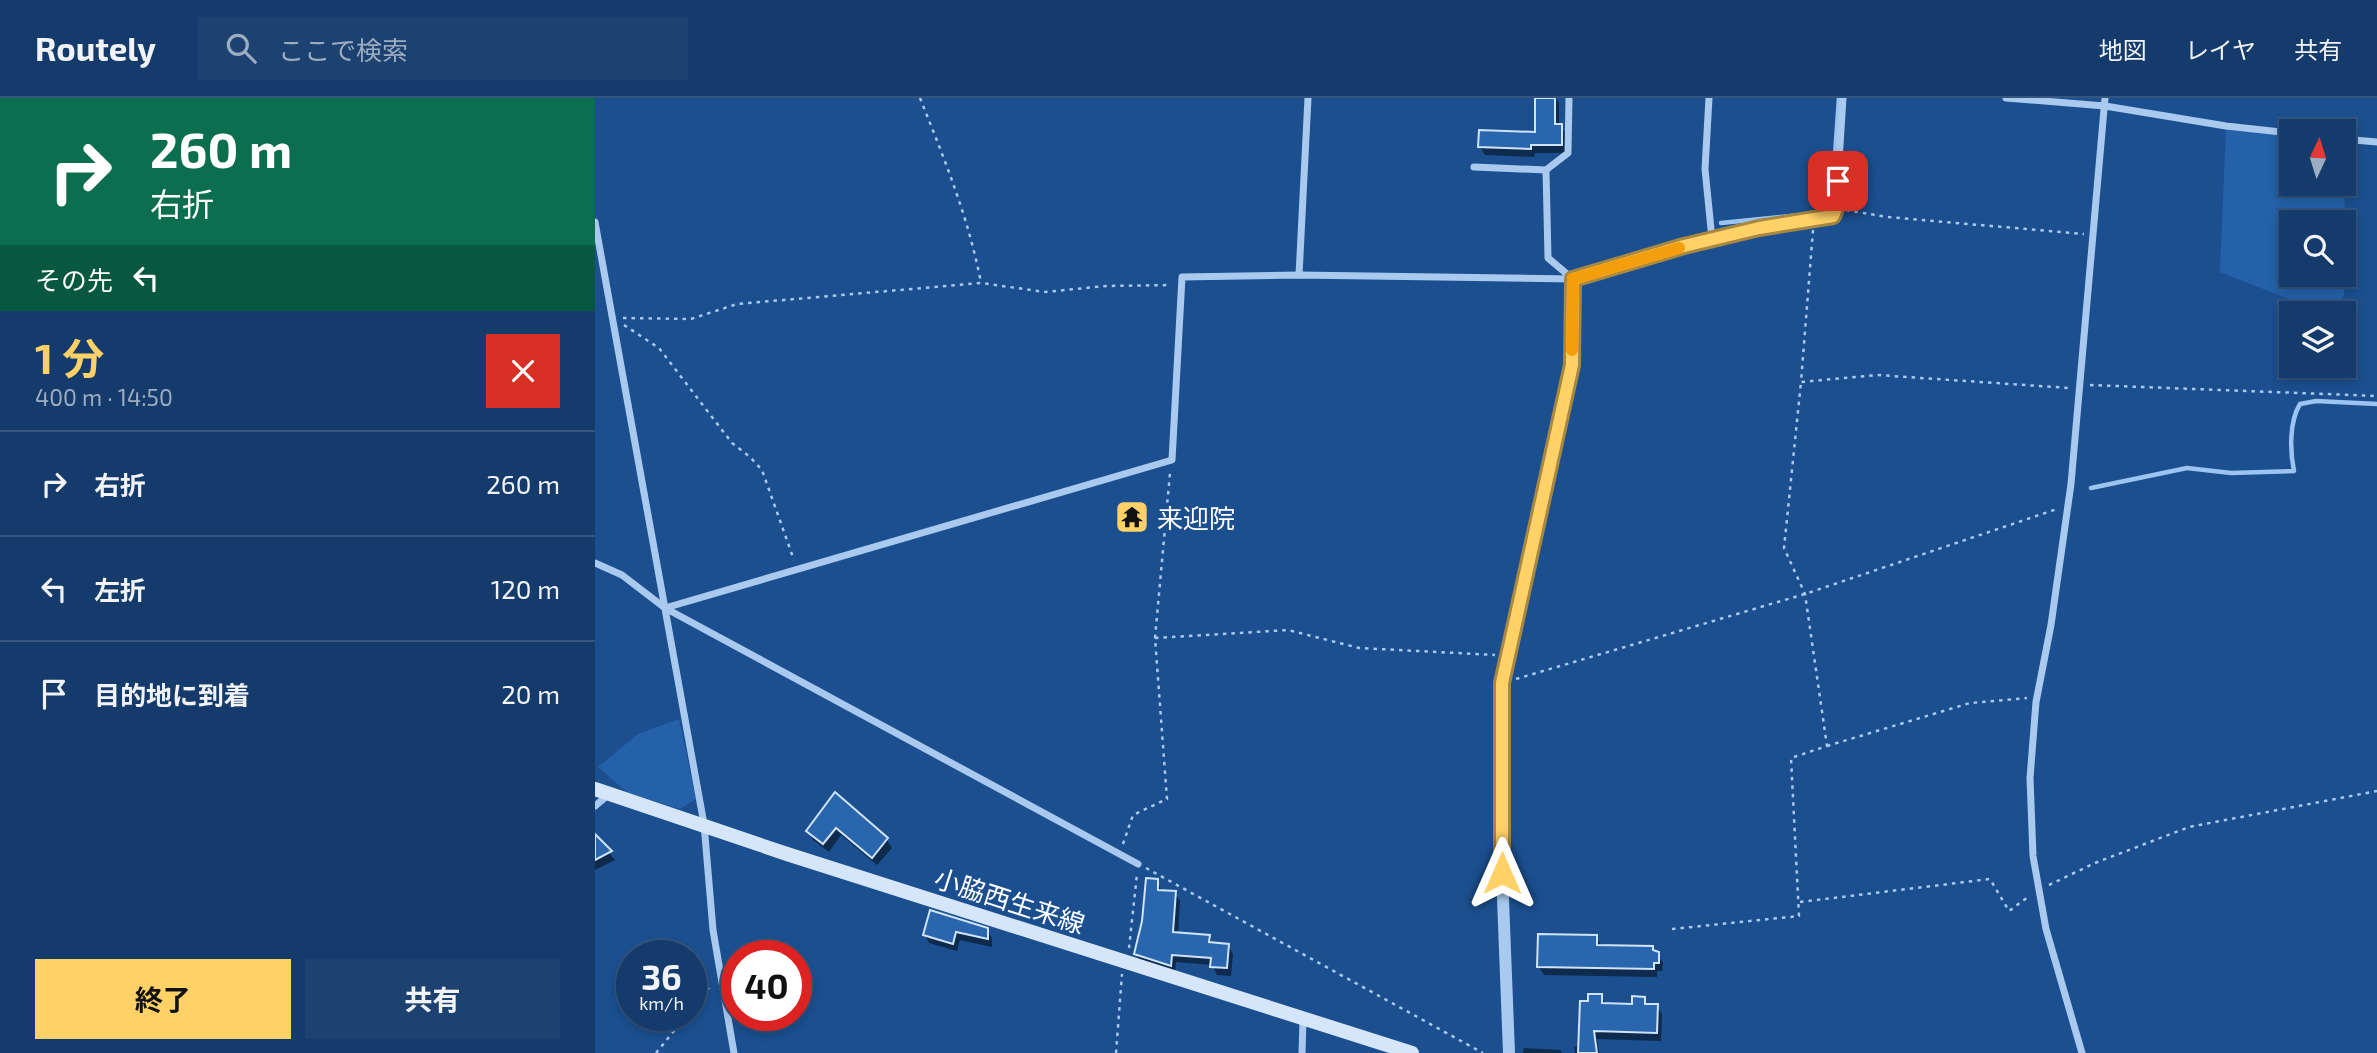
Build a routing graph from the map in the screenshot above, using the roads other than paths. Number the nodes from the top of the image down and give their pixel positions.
1 (1308, 98) edge
2 (1569, 98) edge
3 (1709, 98) edge
4 (1843, 98) edge
5 (2006, 98) edge
6 (2105, 102) edge
7 (2279, 132) edge
8 (2356, 140) edge
9 (2377, 142) edge
10 (1474, 167) dead end
11 (1546, 170) junction
12 (595, 222) edge
13 (1712, 239) junction
14 (1299, 275) junction
15 (1573, 279) junction
16 (1572, 365) joint
17 (595, 564) edge
18 (665, 608) junction
19 (602, 791) edge
20 (595, 806) edge
21 (704, 824) junction
22 (1138, 863) road end
23 (1303, 1020) junction
24 (734, 1053) edge
25 (1302, 1053) edge
26 (1412, 1053) edge
27 (1509, 1053) edge
28 (2082, 1053) edge

1 - 14 street
2 - 11 street
3 - 13 street
4 - 13 street
5 - 6 street
6 - 7 street
6 - 28 street
8 - 9 street
10 - 11 street
11 - 15 street
12 - 18 street
13 - 15 street
14 - 15 street
14 - 18 street
15 - 16 street
16 - 27 street
17 - 18 street
18 - 21 street
18 - 22 street
19 - 20 street
19 - 21 main road, 小脇西生来線
21 - 23 main road, 小脇西生来線
21 - 24 street
23 - 25 street
23 - 26 main road, 小脇西生来線

